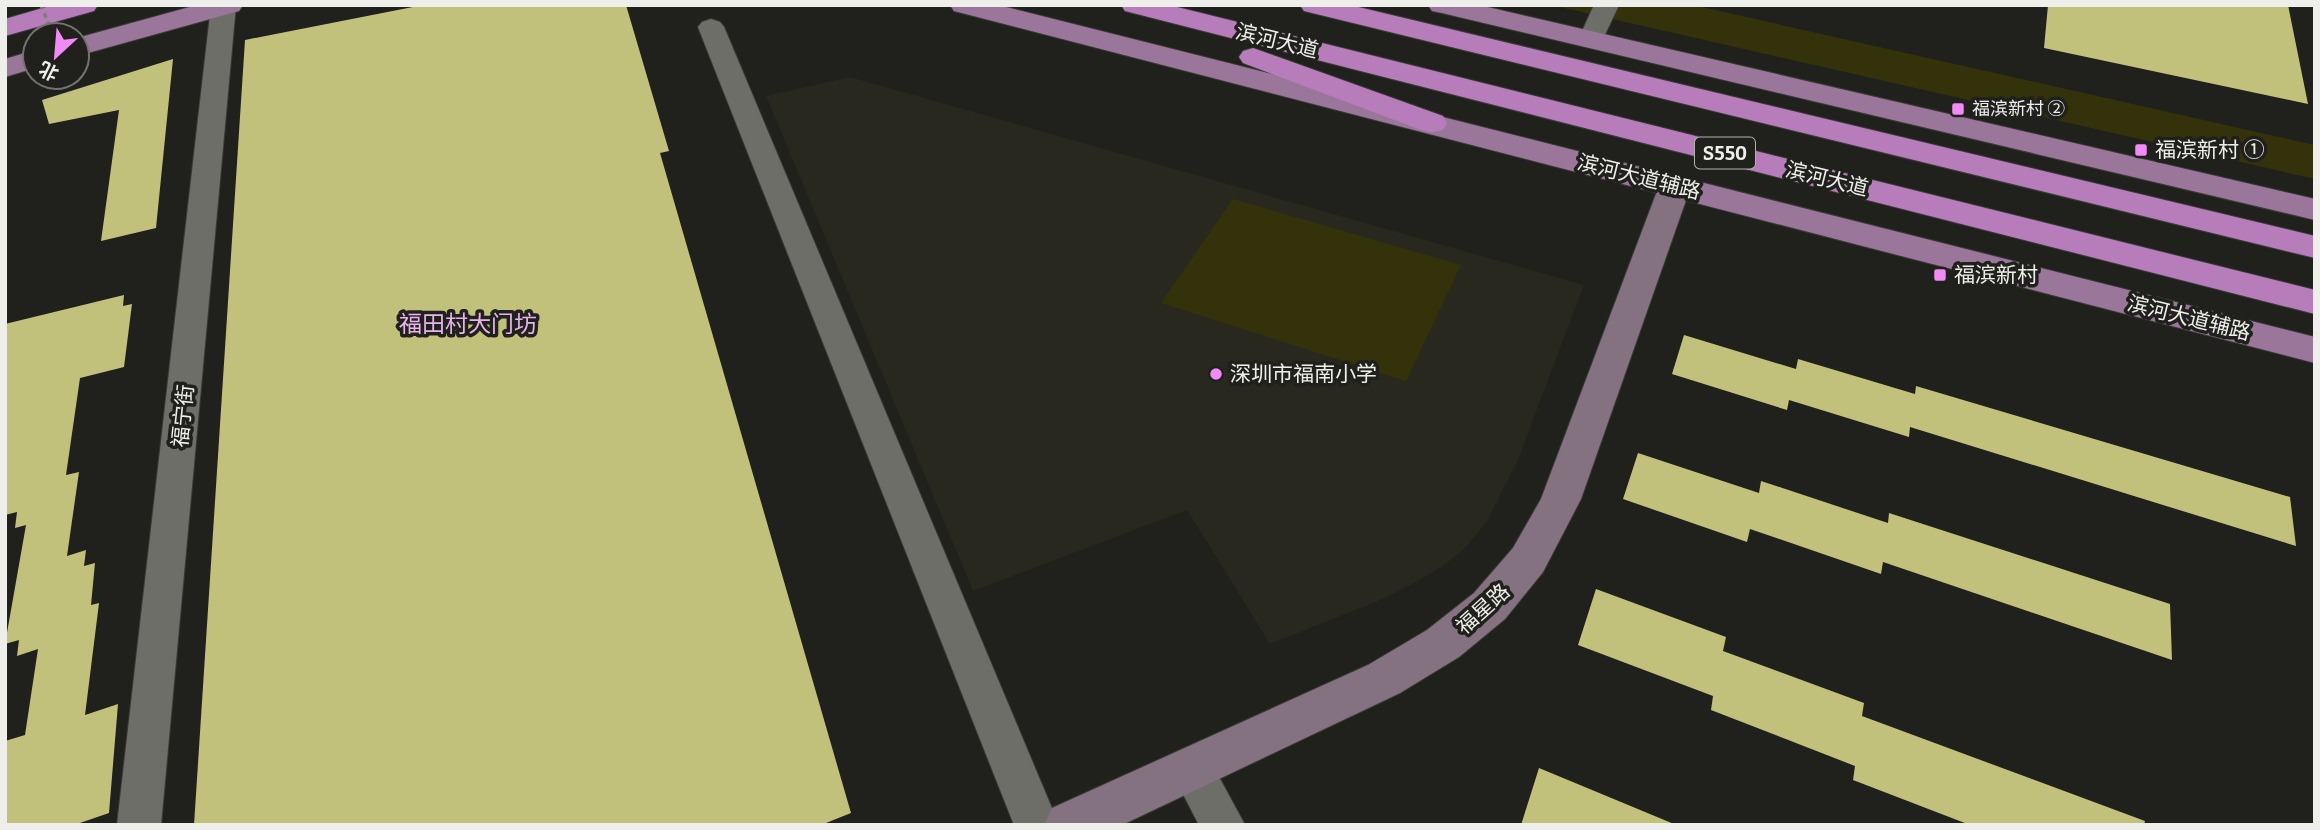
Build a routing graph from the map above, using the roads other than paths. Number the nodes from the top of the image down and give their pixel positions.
1 (84, 5) edge
2 (964, 5) edge
3 (1114, 5) edge
4 (1135, 5) edge
5 (1314, 5) edge
6 (1442, 5) edge
7 (1607, 5) edge
8 (227, 6) edge
9 (5, 27) edge
10 (711, 27) dead end
11 (1591, 40) junction
12 (91, 43) edge
13 (1432, 124) junction
14 (1675, 186) junction
15 (2315, 210) edge
16 (2211, 222) junction
17 (2315, 239) edge
18 (2315, 247) edge
19 (2315, 302) edge
20 (2315, 350) edge
21 (1191, 767) junction
22 (139, 825) edge
23 (1037, 825) edge
24 (1069, 825) edge
25 (1223, 825) edge

1 - 9 highway
2 - 13 main road, 滨河大道辅路
3 - 13 highway
4 - 19 highway, 滨河大道 / S550
5 - 16 highway, 滨河大道 / S550
6 - 11 main road
7 - 11 street
8 - 12 main road
8 - 22 street, 福宁街
10 - 23 street
11 - 15 main road
13 - 14 main road, 滨河大道辅路
14 - 20 main road, 滨河大道辅路
14 - 21 main road, 福星路
16 - 17 highway
16 - 18 highway, 滨河大道 / S550
21 - 24 main road, 福星路
21 - 25 street

